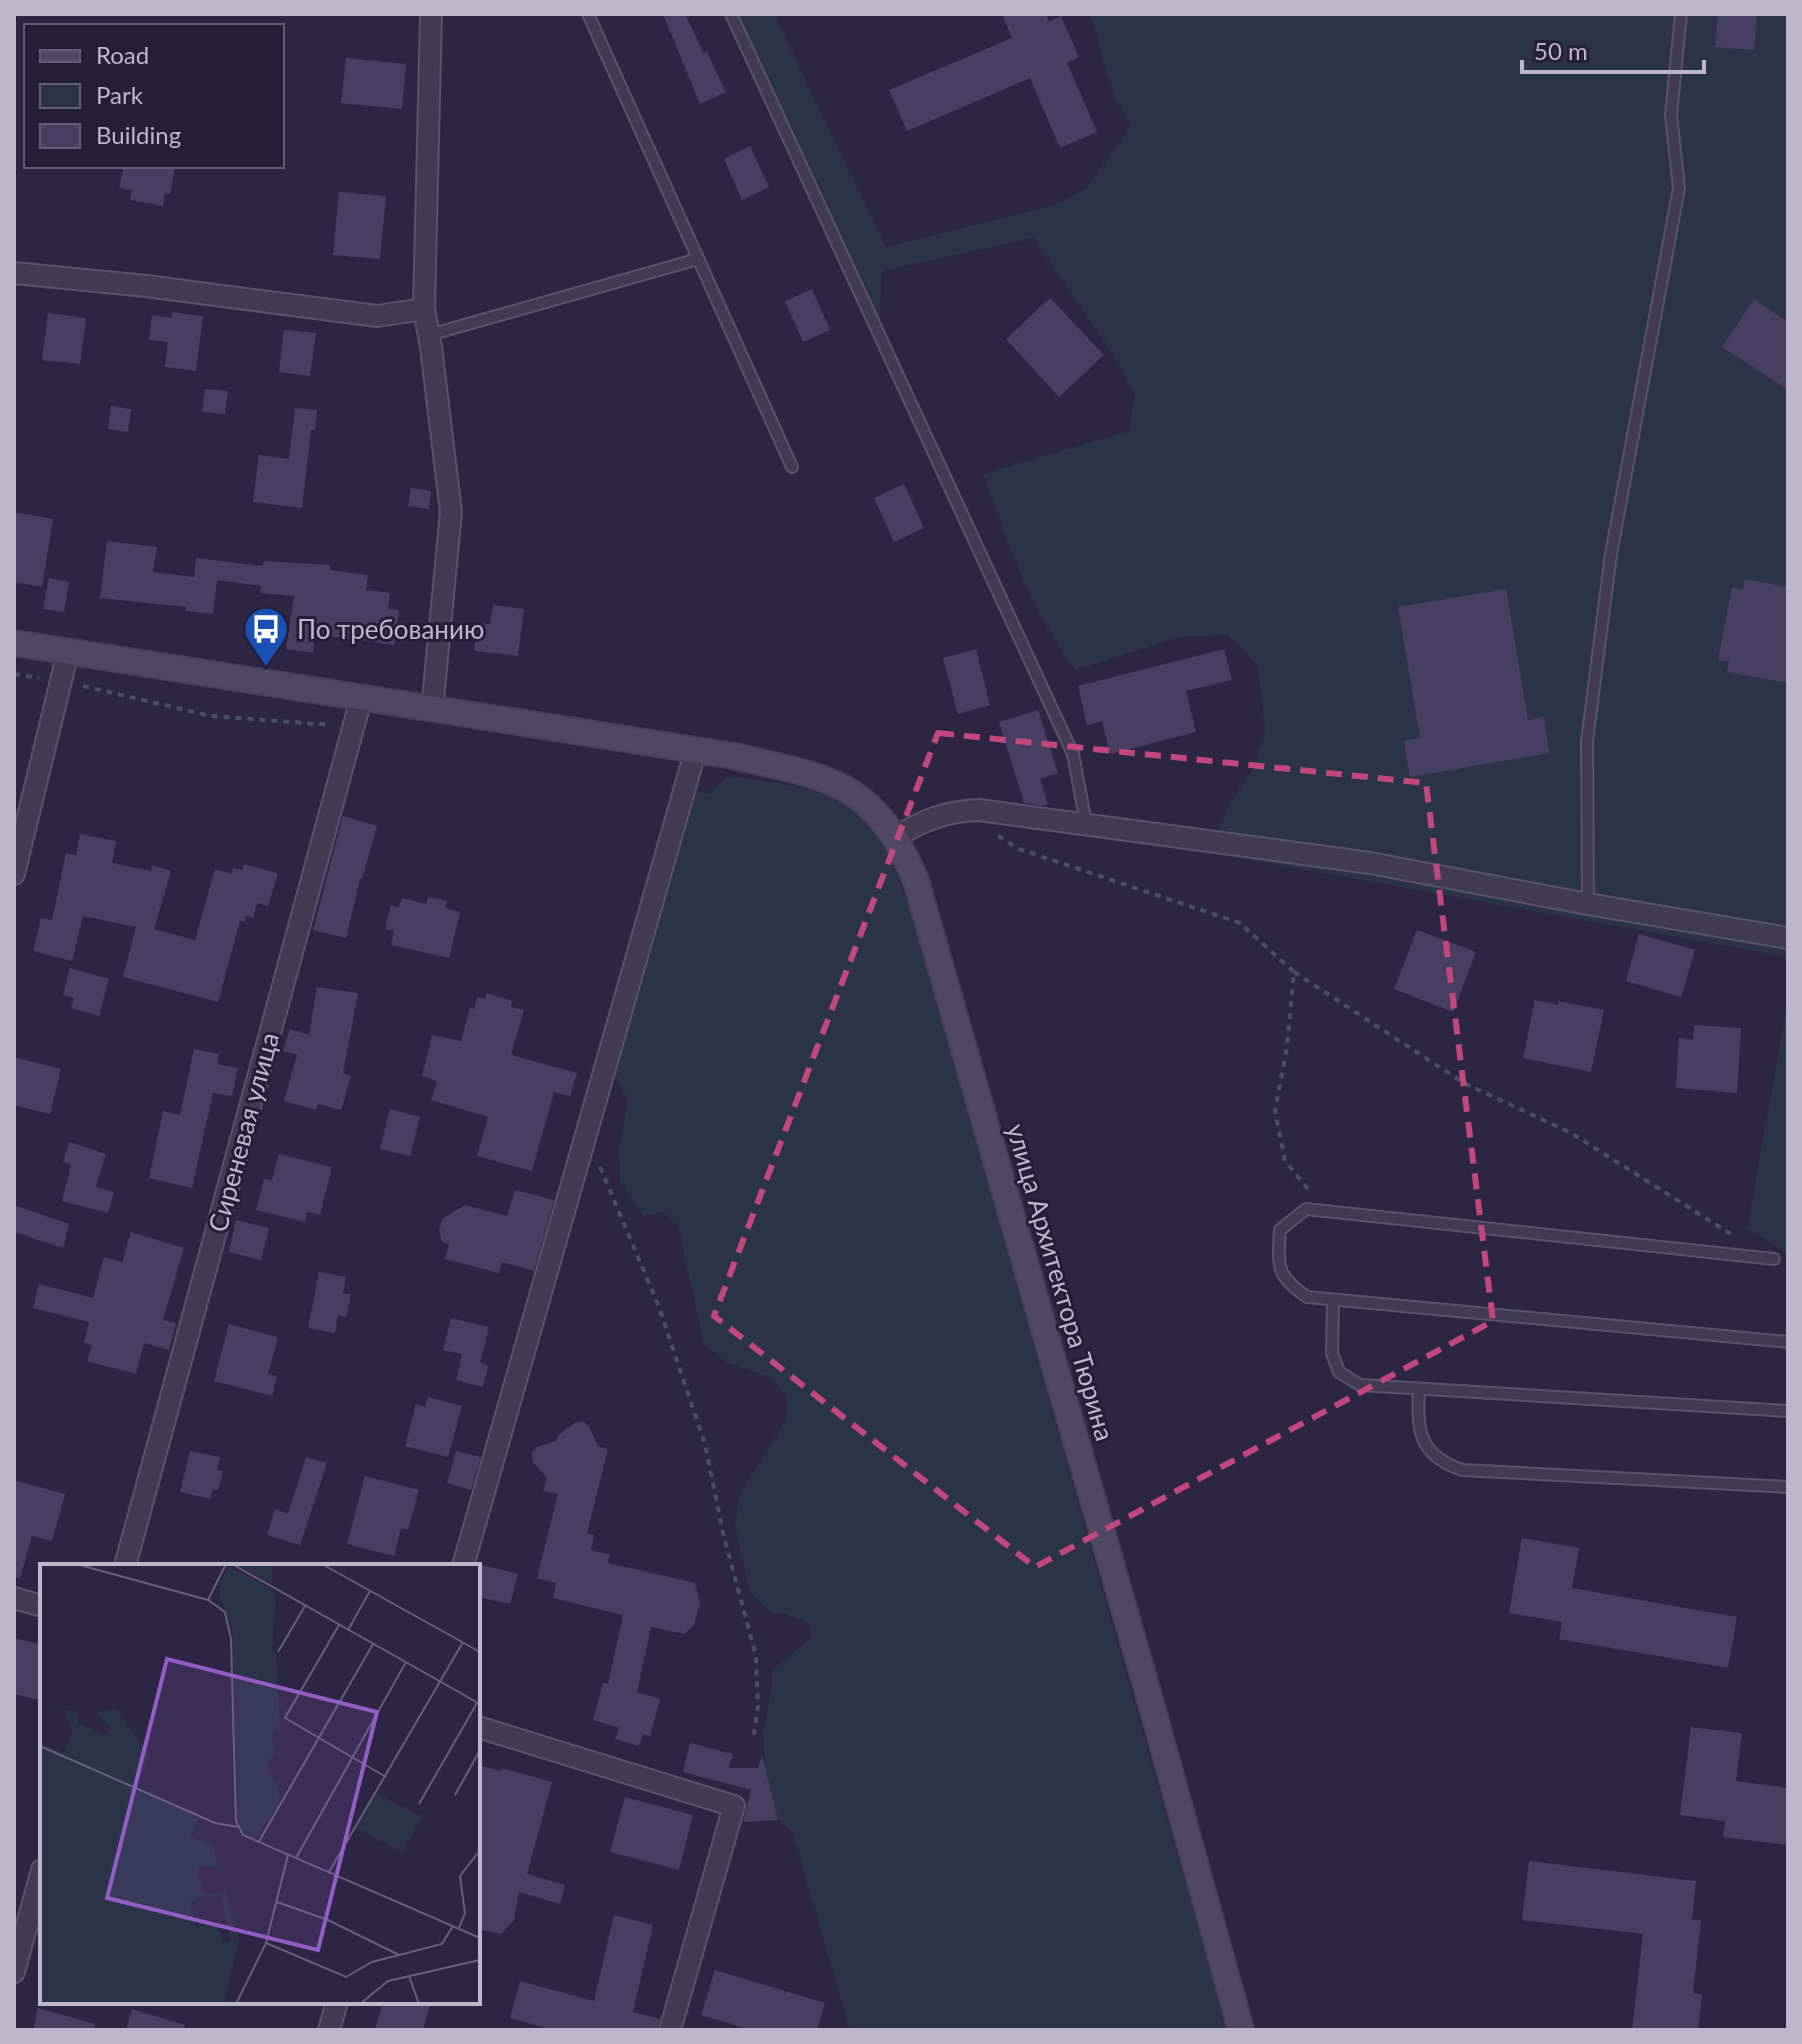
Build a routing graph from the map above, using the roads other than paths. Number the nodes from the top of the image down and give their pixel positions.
1 (431, 14) edge
2 (588, 14) edge
3 (731, 14) edge
4 (1681, 14) edge
5 (698, 259) junction
6 (14, 273) edge
7 (424, 309) junction
8 (429, 335) junction
9 (792, 467) dead end
10 (14, 643) edge
11 (68, 652) junction
12 (361, 699) junction
13 (432, 710) junction
14 (696, 749) junction
15 (1086, 823) junction
16 (896, 837) junction
17 (14, 874) edge
18 (1588, 904) junction
19 (1788, 938) edge
20 (1774, 1259) dead end
21 (1333, 1300) junction
22 (1788, 1342) edge
23 (1419, 1389) junction
24 (1788, 1411) edge
25 (1788, 1487) edge
26 (126, 1564) edge
27 (464, 1564) edge
28 (14, 1598) edge
29 (40, 1605) edge
30 (480, 1728) edge
31 (40, 1877) edge
32 (14, 1972) edge
33 (336, 2004) edge
34 (329, 2030) edge
35 (670, 2030) edge
36 (1241, 2030) edge

1 - 7 street
2 - 5 lane
3 - 15 lane
4 - 18 lane
5 - 8 lane
5 - 9 lane
6 - 7 street
7 - 8 street
8 - 13 street
10 - 11 street, улица Архитектора Тюрина
11 - 12 street, улица Архитектора Тюрина
11 - 17 street
12 - 13 street, улица Архитектора Тюрина
12 - 26 street, Сиреневая улица
13 - 14 street, улица Архитектора Тюрина
14 - 16 street, улица Архитектора Тюрина
14 - 27 street
15 - 16 street
15 - 18 street
16 - 36 street, улица Архитектора Тюрина
18 - 19 street
20 - 21 lane
21 - 22 lane
21 - 23 lane
23 - 24 lane
23 - 25 lane
28 - 29 street
30 - 35 street
31 - 32 street
33 - 34 street

